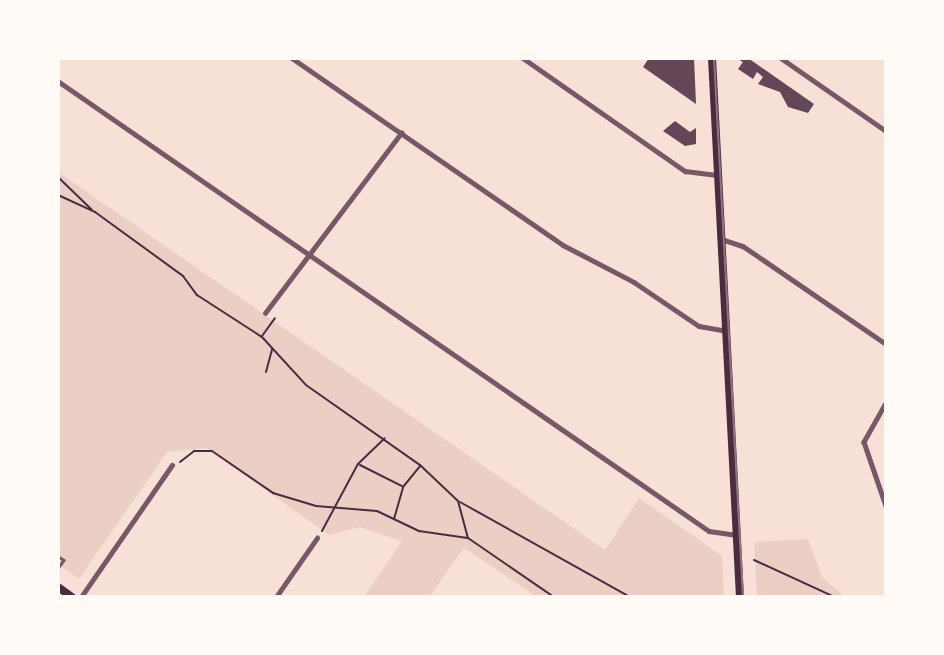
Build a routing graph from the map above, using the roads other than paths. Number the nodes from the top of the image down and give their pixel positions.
1 (292, 58) edge
2 (523, 58) edge
3 (712, 58) edge
4 (780, 58) edge
5 (58, 80) edge
6 (886, 131) edge
7 (401, 133) junction
8 (717, 175) junction
9 (720, 239) junction
10 (307, 253) junction
11 (265, 313) dead end
12 (726, 331) junction
13 (886, 344) edge
14 (886, 403) edge
15 (172, 466) road end
16 (886, 506) edge
17 (737, 535) junction
18 (317, 538) road end
19 (58, 556) edge
20 (58, 569) edge
21 (58, 587) edge
22 (72, 597) edge
23 (81, 597) edge
24 (276, 597) edge
25 (740, 597) edge

1 - 7 street
2 - 8 street
3 - 8 main road
4 - 6 street
5 - 10 street
7 - 10 street
7 - 12 street
8 - 9 main road
9 - 12 main road
9 - 13 street
10 - 11 street
10 - 17 street
12 - 17 main road
14 - 16 street
15 - 23 street
17 - 25 main road
18 - 24 street
19 - 20 lane
21 - 22 main road

